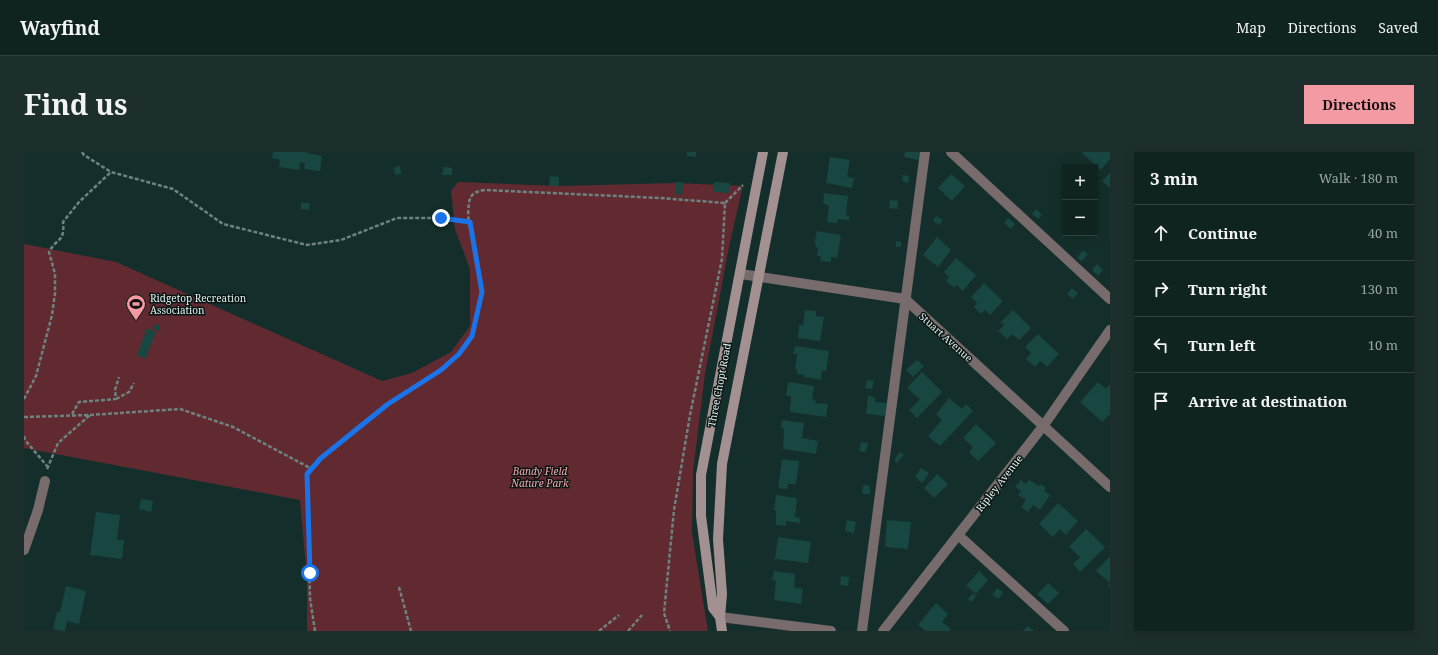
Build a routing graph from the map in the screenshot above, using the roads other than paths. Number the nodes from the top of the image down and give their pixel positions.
1 (763, 152) edge
2 (783, 152) edge
3 (925, 152) edge
4 (951, 152) edge
5 (741, 274) junction
6 (759, 277) junction
7 (905, 299) junction
8 (1110, 299) edge
9 (1110, 330) edge
10 (1044, 425) junction
11 (45, 481) road end
12 (1110, 487) edge
13 (958, 535) junction
14 (24, 550) edge
15 (720, 617) junction
16 (722, 631) edge
17 (831, 631) edge
18 (862, 631) edge
19 (883, 631) edge
20 (1064, 631) edge

1 - 5 main road, Three Chopt Road
2 - 6 main road, Three Chopt Road
3 - 7 street
4 - 8 street
5 - 6 street
5 - 15 main road, Three Chopt Road
6 - 7 street
6 - 15 main road, Three Chopt Road
7 - 10 street, Stuart Avenue
7 - 18 street
9 - 10 street, Ripley Avenue
10 - 12 street, Stuart Avenue
10 - 13 street, Ripley Avenue
11 - 14 street
13 - 19 street, Ripley Avenue
13 - 20 street
15 - 16 main road, Three Chopt Road
15 - 17 street

